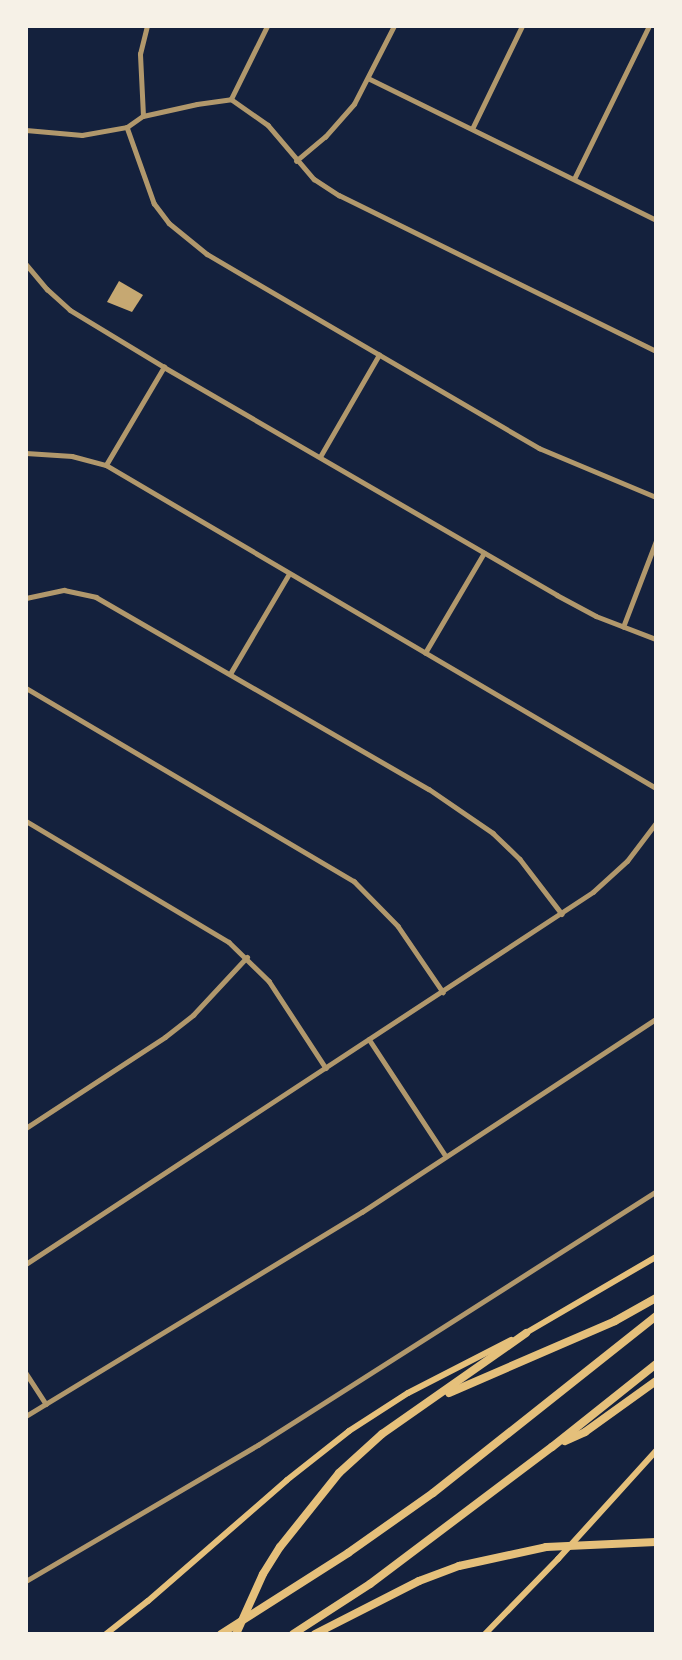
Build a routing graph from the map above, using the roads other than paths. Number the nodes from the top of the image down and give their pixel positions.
1 (147, 26) edge
2 (267, 26) edge
3 (394, 26) edge
4 (522, 26) edge
5 (649, 26) edge
6 (368, 78) junction
7 (231, 99) junction
8 (143, 117) junction
9 (127, 127) junction
10 (472, 129) junction
11 (26, 131) edge
12 (296, 161) junction
13 (574, 179) junction
14 (656, 220) edge
15 (26, 264) edge
16 (656, 351) edge
17 (379, 355) junction
18 (163, 367) junction
19 (26, 453) edge
20 (320, 457) junction
21 (106, 465) junction
22 (656, 497) edge
23 (656, 541) edge
24 (484, 553) junction
25 (289, 574) junction
26 (26, 598) edge
27 (622, 627) junction
28 (656, 639) edge
29 (425, 653) junction
30 (230, 674) junction
31 (26, 688) edge
32 (656, 788) edge
33 (26, 821) edge
34 (656, 823) edge
35 (562, 914) junction
36 (247, 957) junction
37 (443, 992) junction
38 (656, 1019) edge
39 (369, 1039) junction
40 (326, 1068) junction
41 (26, 1128) edge
42 (446, 1156) junction
43 (656, 1191) edge
44 (656, 1257) edge
45 (26, 1264) edge
46 (656, 1298) edge
47 (656, 1316) edge
48 (526, 1333) junction
49 (656, 1364) edge
50 (26, 1373) edge
51 (656, 1381) edge
52 (431, 1401) junction
53 (46, 1404) junction
54 (26, 1416) edge
55 (552, 1447) junction
56 (656, 1451) edge
57 (656, 1542) edge
58 (26, 1581) edge
59 (106, 1634) edge
60 (221, 1634) edge
61 (236, 1634) edge
62 (293, 1634) edge
63 (315, 1634) edge
64 (485, 1634) edge

1 - 8 street
2 - 7 street
3 - 6 street
4 - 10 street
5 - 13 street
6 - 10 street
6 - 12 street
7 - 8 street
7 - 12 street
8 - 9 street
9 - 11 street
9 - 17 street
10 - 13 street
12 - 16 street
13 - 14 street
15 - 18 street
17 - 20 street
17 - 22 street
18 - 20 street
18 - 21 street
19 - 21 street
20 - 24 street
21 - 25 street
23 - 27 street
24 - 27 street
24 - 29 street
25 - 29 street
25 - 30 street
26 - 30 street
27 - 28 street
29 - 32 street
30 - 35 street
31 - 37 street
33 - 36 street
34 - 35 street
35 - 37 street
36 - 40 street
36 - 41 street
37 - 39 street
38 - 42 street
39 - 40 street
39 - 42 street
40 - 45 street
42 - 53 street
43 - 58 street
44 - 48 main road
46 - 52 highway
47 - 60 highway
48 - 52 highway
48 - 59 main road
49 - 55 highway
50 - 53 street
51 - 55 highway
52 - 61 highway
53 - 54 street
55 - 62 highway
56 - 64 main road
57 - 63 highway

